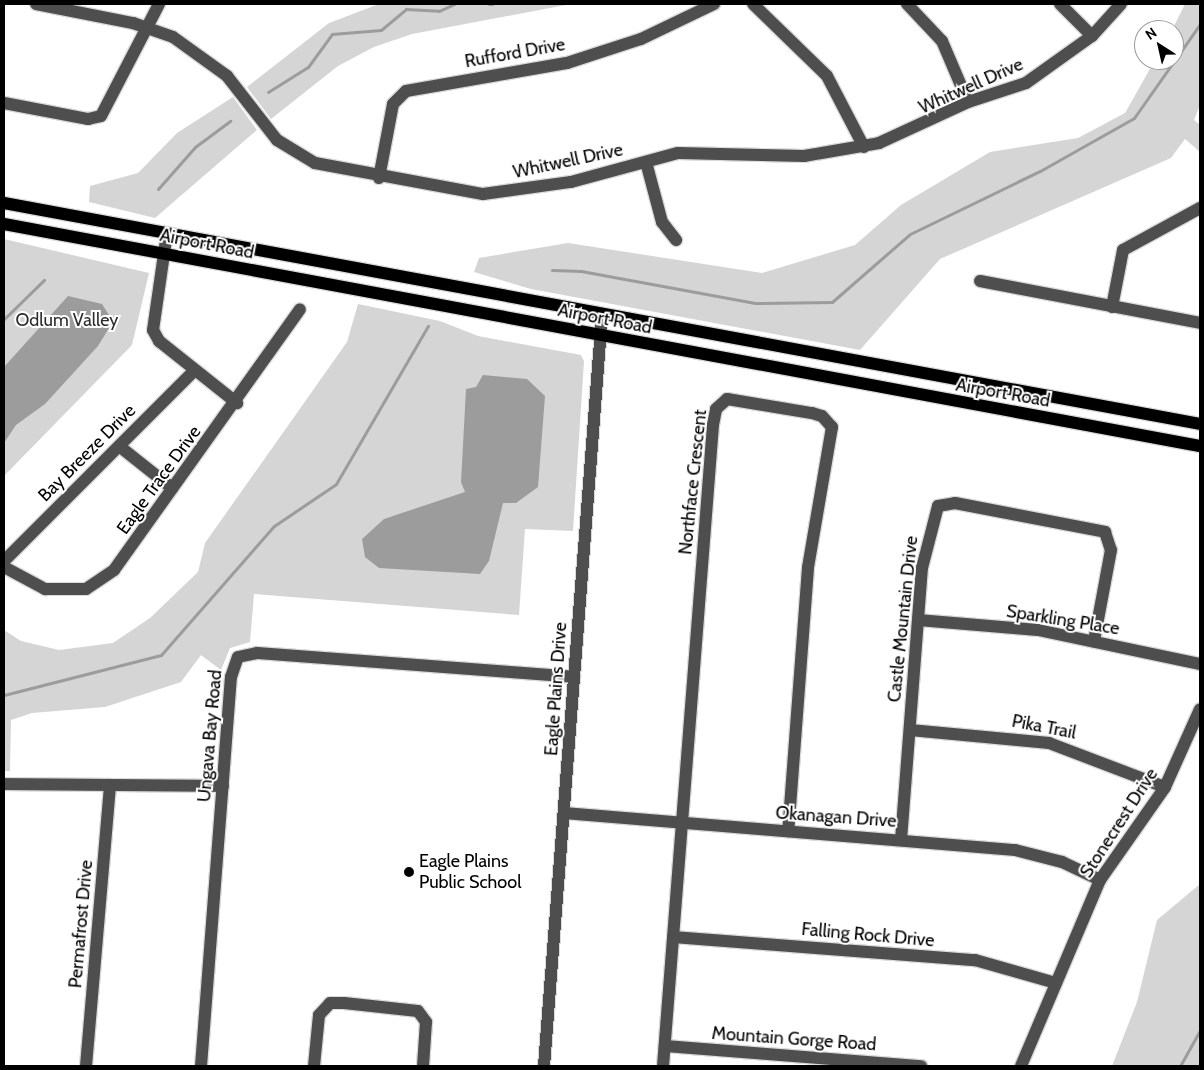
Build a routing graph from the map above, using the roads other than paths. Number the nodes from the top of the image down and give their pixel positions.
1 (36, 4) edge
2 (159, 4) edge
3 (714, 4) edge
4 (753, 4) edge
5 (907, 4) edge
6 (1060, 4) edge
7 (1120, 4) edge
8 (55, 6) edge
9 (147, 27) junction
10 (1092, 36) junction
11 (968, 102) junction
12 (4, 103) edge
13 (864, 147) junction
14 (646, 162) junction
15 (379, 178) junction
16 (4, 203) edge
17 (1200, 208) edge
18 (4, 224) edge
19 (166, 233) junction
20 (676, 240) dead end
21 (163, 254) junction
22 (980, 281) dead end
23 (1112, 307) junction
24 (300, 309) dead end
25 (602, 315) junction
26 (1200, 323) edge
27 (600, 336) junction
28 (194, 370) junction
29 (236, 403) junction
30 (1200, 424) edge
31 (118, 446) junction
32 (1200, 446) edge
33 (172, 488) junction
34 (4, 562) edge
35 (4, 567) edge
36 (918, 620) junction
37 (1094, 641) junction
38 (1200, 664) edge
39 (574, 677) junction
40 (1200, 709) edge
41 (910, 730) junction
42 (4, 784) edge
43 (110, 785) junction
44 (223, 786) junction
45 (1165, 787) junction
46 (564, 813) junction
47 (682, 823) junction
48 (788, 831) junction
49 (901, 840) junction
50 (1100, 880) junction
51 (673, 937) junction
52 (1056, 983) junction
53 (665, 1046) junction
54 (86, 1066) edge
55 (200, 1066) edge
56 (314, 1066) edge
57 (424, 1066) edge
58 (544, 1066) edge
59 (663, 1066) edge
60 (921, 1066) edge
61 (1021, 1066) edge

1 - 8 street, Whitwell Drive
2 - 9 street
3 - 15 street, Rufford Drive
4 - 13 street
5 - 11 street
6 - 10 street
7 - 10 street, Whitwell Drive
8 - 9 street, Whitwell Drive
9 - 12 street
9 - 15 street, Whitwell Drive
10 - 11 street, Whitwell Drive
11 - 13 street, Whitwell Drive
13 - 14 street, Whitwell Drive
14 - 15 street, Whitwell Drive
14 - 20 street
16 - 19 main road, Airport Road
17 - 23 street
18 - 21 main road, Airport Road
19 - 21 street
19 - 25 main road, Airport Road
21 - 27 main road, Airport Road
21 - 28 street
22 - 23 street
23 - 26 street
24 - 29 street, Eagle Trace Drive
25 - 27 street, Eagle Plains Drive
25 - 30 main road, Airport Road
27 - 32 main road, Airport Road
27 - 39 street, Eagle Plains Drive
28 - 29 street
28 - 31 street, Bay Breeze Drive
29 - 33 street, Eagle Trace Drive
31 - 33 street
31 - 34 street, Bay Breeze Drive
33 - 35 street, Eagle Trace Drive
36 - 37 street, Sparkling Place
36 - 37 street, Castle Mountain Drive
36 - 41 street, Castle Mountain Drive
37 - 38 street, Sparkling Place
39 - 44 street, Ungava Bay Road
39 - 46 street, Eagle Plains Drive
40 - 45 street, Stonecrest Drive
41 - 45 street, Pika Trail
41 - 49 street, Castle Mountain Drive
42 - 43 street
43 - 44 street
43 - 54 street, Permafrost Drive
44 - 55 street, Ungava Bay Road
45 - 50 street, Stonecrest Drive
46 - 47 street, Okanagan Drive
46 - 58 street, Eagle Plains Drive
47 - 48 street, Okanagan Drive
47 - 48 street, Northface Crescent
47 - 51 street
48 - 49 street, Okanagan Drive
49 - 50 street, Okanagan Drive
50 - 52 street, Stonecrest Drive
51 - 52 street, Falling Rock Drive
51 - 53 street
52 - 61 street, Stonecrest Drive
53 - 59 street
53 - 60 street, Mountain Gorge Road
56 - 57 street

